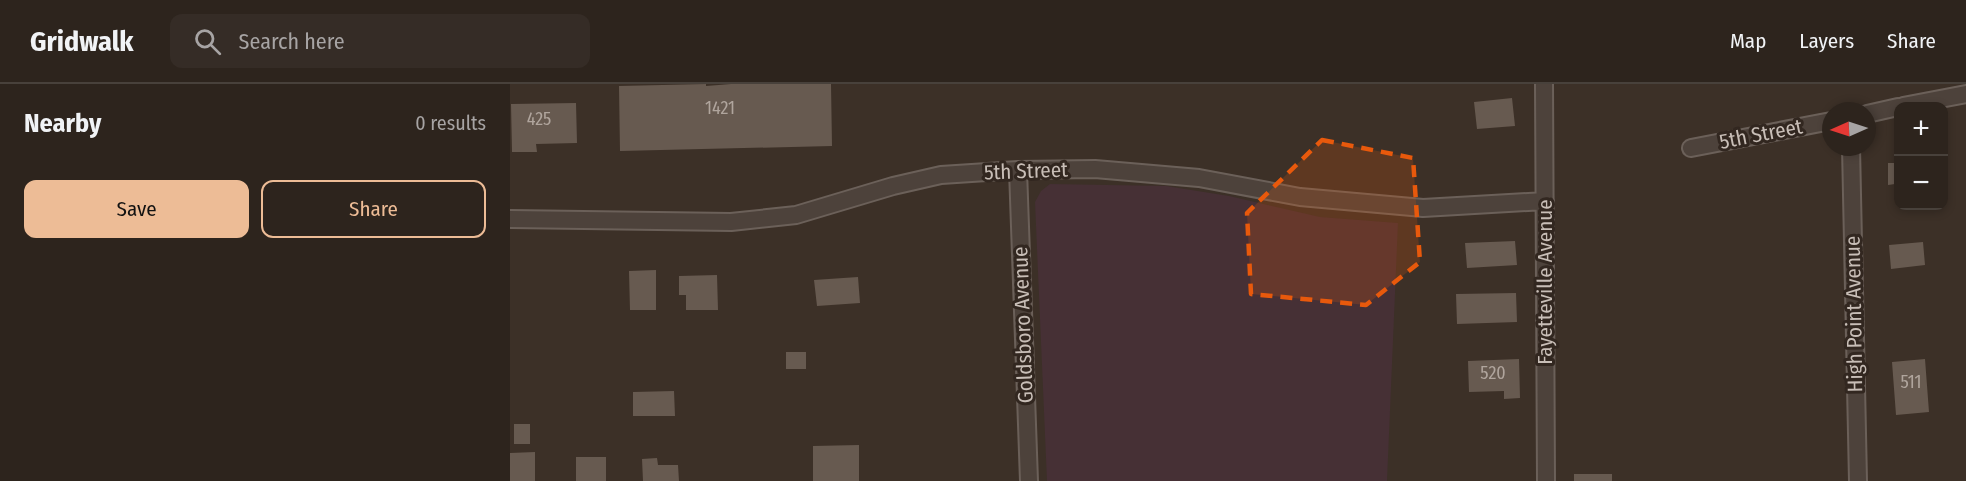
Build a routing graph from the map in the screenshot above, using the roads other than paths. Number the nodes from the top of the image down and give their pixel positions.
1 (1544, 84) edge
2 (1966, 94) edge
3 (1924, 102) edge
4 (1894, 108) edge
5 (1876, 112) edge
6 (1822, 123) edge
7 (1691, 148) dead end
8 (1851, 156) edge
9 (1018, 170) junction
10 (1545, 201) junction
11 (510, 219) edge
12 (1029, 481) edge
13 (1546, 481) edge
14 (1858, 481) edge

1 - 10 street, Fayetteville Avenue
2 - 3 street
4 - 5 street
6 - 7 street, 5th Street
8 - 14 street, High Point Avenue
9 - 10 street, 5th Street
9 - 11 street, 5th Street
9 - 12 street, Goldsboro Avenue
10 - 13 street, Fayetteville Avenue

